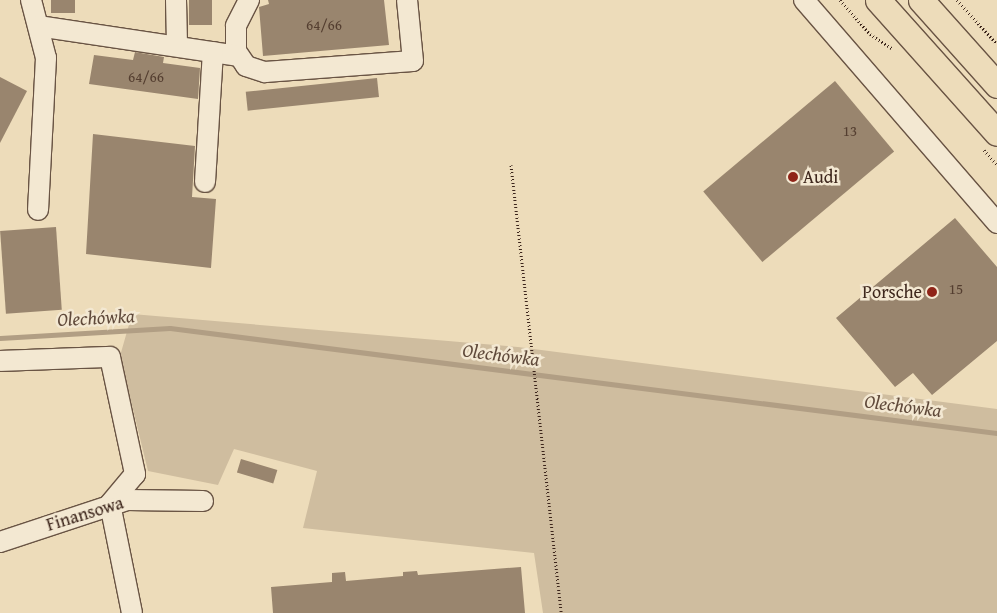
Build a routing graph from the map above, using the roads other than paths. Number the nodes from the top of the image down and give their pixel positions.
1 (31, 0) edge
2 (176, 0) edge
3 (249, 0) edge
4 (407, 0) edge
5 (804, 0) edge
6 (878, 0) edge
7 (920, 0) edge
8 (38, 26) junction
9 (177, 44) junction
10 (213, 52) junction
11 (238, 56) junction
12 (997, 85) edge
13 (988, 138) edge
14 (205, 182) dead end
15 (38, 210) dead end
16 (997, 223) edge
17 (0, 361) edge
18 (203, 501) dead end
19 (110, 504) junction
20 (0, 542) edge
21 (132, 613) edge

1 - 8 street
2 - 9 street
3 - 11 street
4 - 11 street
5 - 16 street
6 - 13 main road
7 - 12 main road
8 - 9 street
8 - 15 street
9 - 10 street
10 - 11 street
10 - 14 street
17 - 19 street
18 - 19 street, Finansowa
19 - 20 street, Finansowa
19 - 21 street

